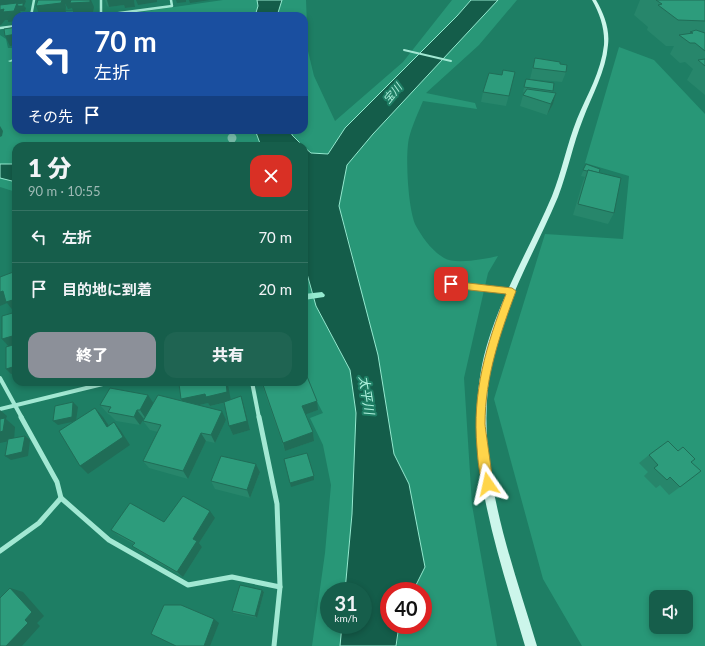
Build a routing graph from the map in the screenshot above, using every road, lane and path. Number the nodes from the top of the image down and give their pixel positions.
1 (34, 0) edge
2 (100, 0) edge
3 (171, 0) edge
4 (594, 0) edge
5 (32, 12) edge
6 (101, 12) edge
7 (129, 12) edge
8 (12, 26) edge
9 (0, 28) edge
10 (404, 50) dead end
11 (451, 61) dead end
12 (451, 284) dead end
13 (512, 291) junction
14 (0, 378) edge
15 (95, 386) edge
16 (253, 386) edge
17 (17, 406) junction
18 (0, 410) edge
19 (60, 498) junction
20 (0, 551) edge
21 (280, 587) junction
22 (274, 646) edge
23 (531, 646) edge

1 - 5 street
2 - 6 street
3 - 7 street
4 - 13 street
8 - 9 street
10 - 11 lane
12 - 13 street
13 - 23 street
14 - 17 street
15 - 17 street
16 - 21 street
17 - 18 street
17 - 19 street
19 - 20 street
19 - 21 street
21 - 22 street

